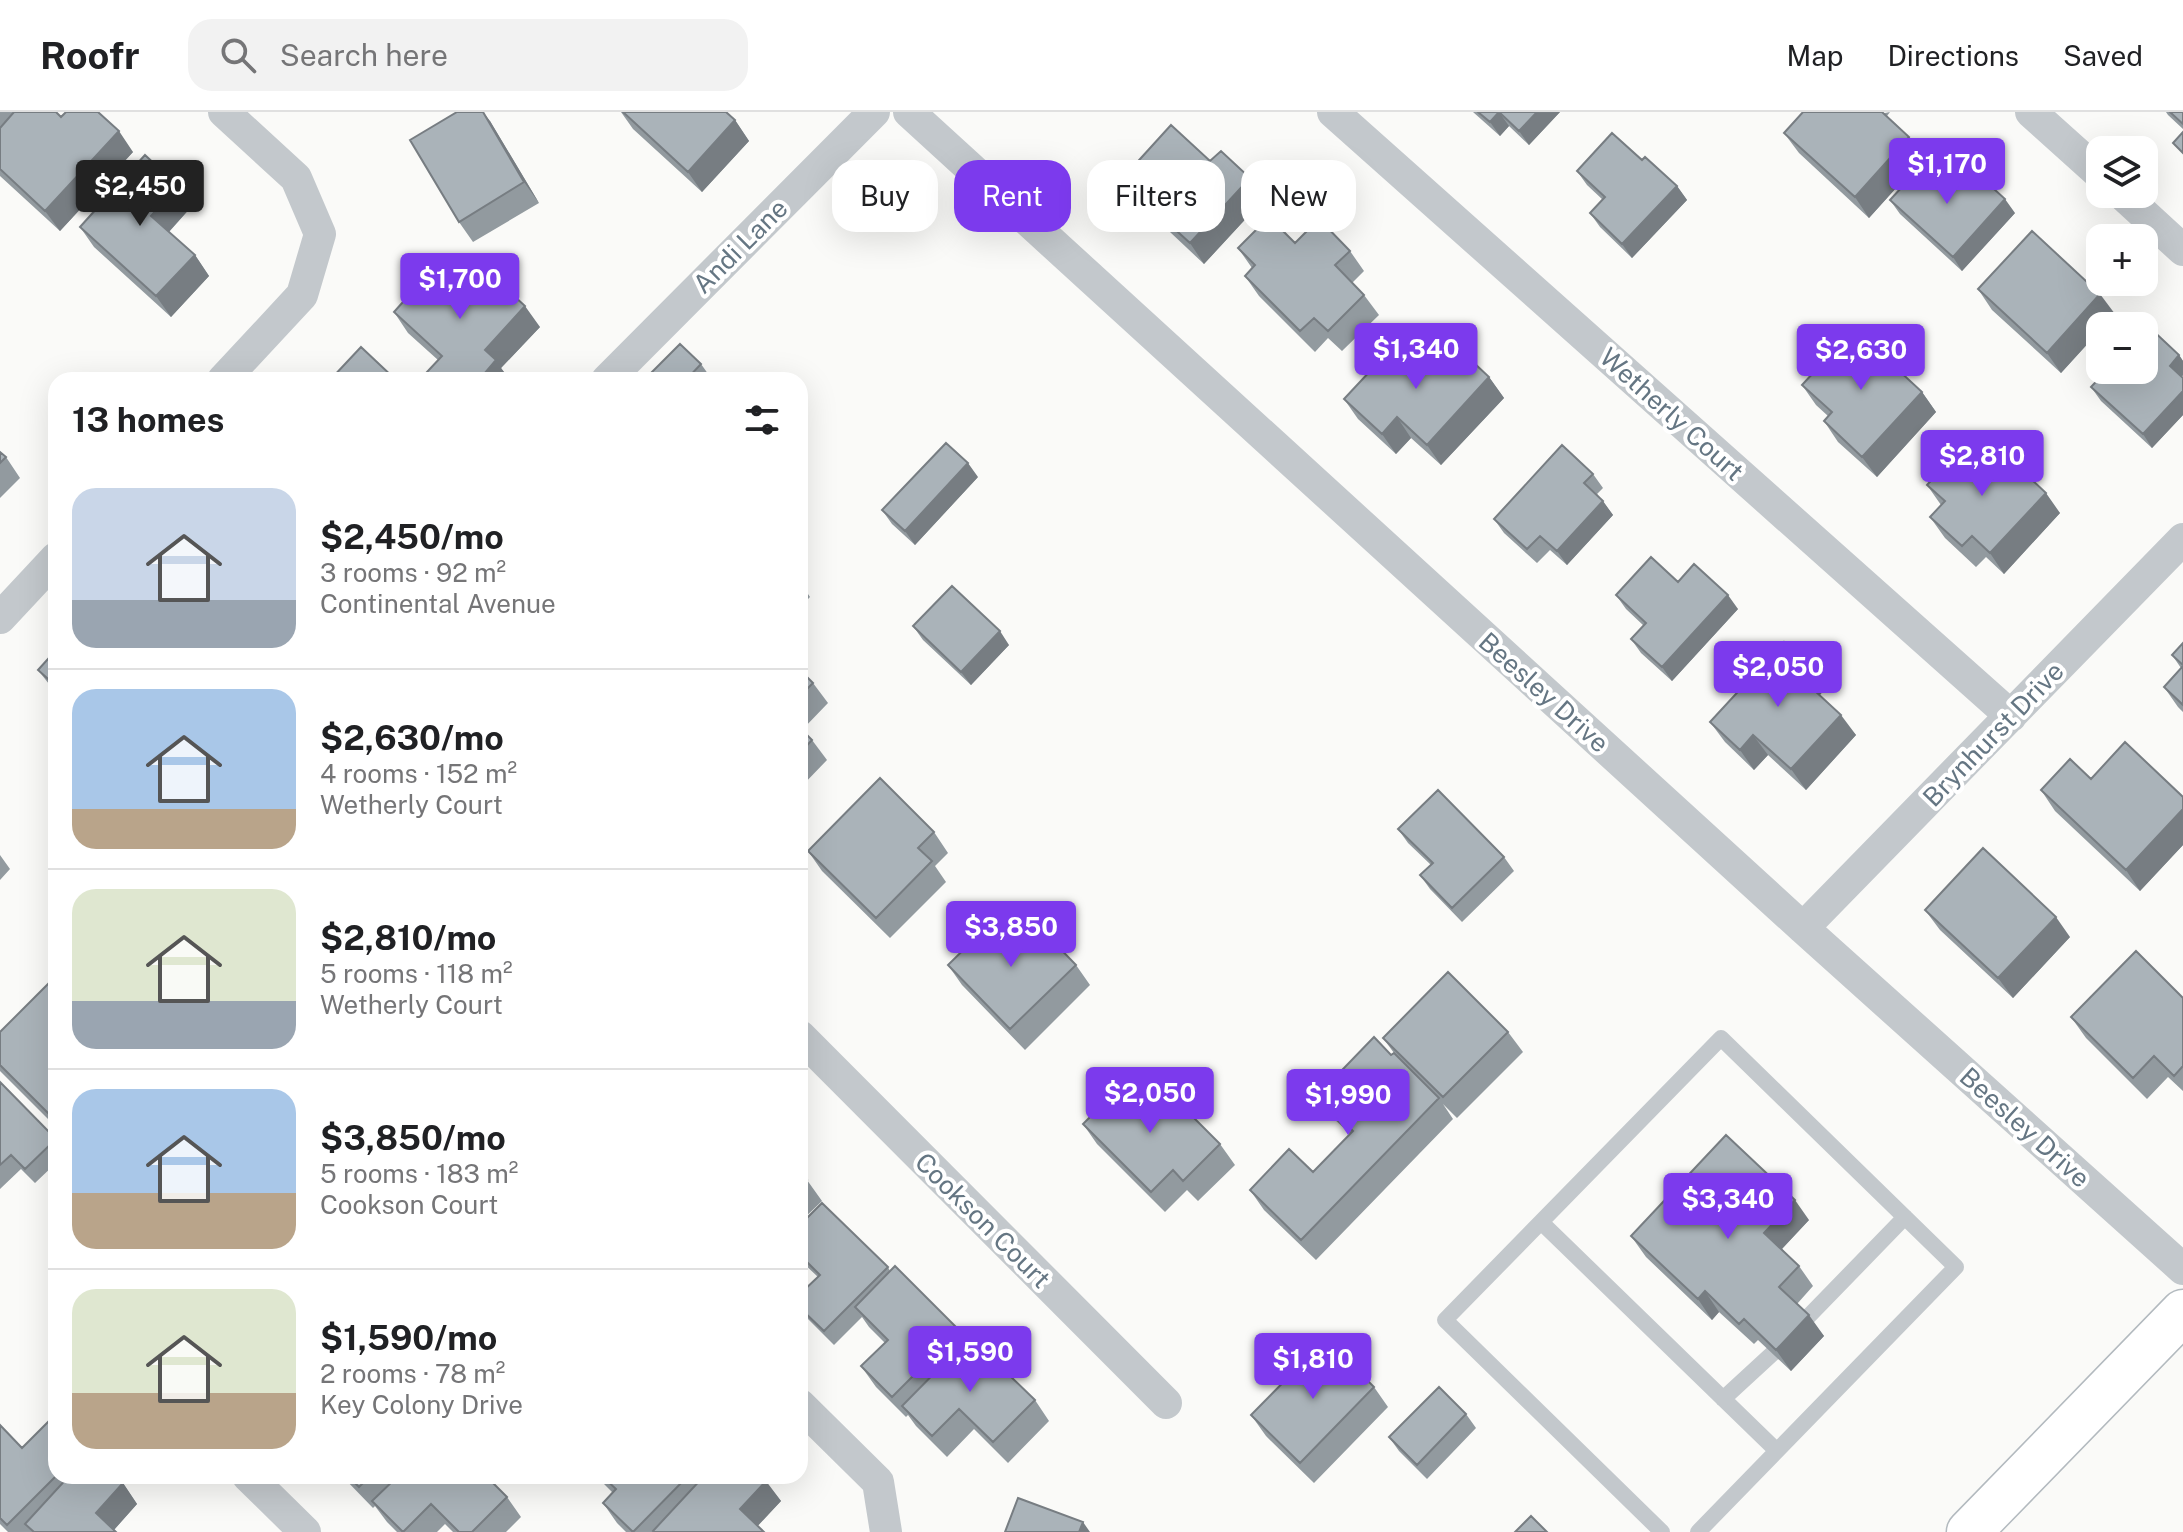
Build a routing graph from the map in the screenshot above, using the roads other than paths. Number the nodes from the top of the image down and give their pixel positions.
1 (224, 112) edge
2 (874, 112) edge
3 (909, 112) edge
4 (1333, 112) edge
5 (2031, 112) edge
6 (2086, 161) edge
7 (2137, 208) edge
8 (2183, 250) edge
9 (230, 372) edge
10 (615, 372) edge
11 (2183, 539) edge
12 (48, 567) edge
13 (0, 618) edge
14 (2011, 716) junction
15 (1803, 928) junction
16 (808, 1044) edge
17 (1905, 1217) junction
18 (1541, 1222) junction
19 (2183, 1269) edge
20 (2183, 1312) edge
21 (1723, 1399) junction
22 (1166, 1403) dead end
23 (808, 1413) edge
24 (1777, 1451) junction
25 (256, 1484) edge
26 (305, 1532) edge
27 (886, 1532) edge
28 (1662, 1532) edge
29 (1698, 1532) edge
30 (1969, 1532) edge

1 - 9 street
2 - 10 street, Andi Lane
3 - 15 street, Beesley Drive
4 - 14 street, Wetherly Court
5 - 6 street
7 - 8 street
11 - 14 street, Brynhurst Drive
12 - 13 street
14 - 15 street, Brynhurst Drive
15 - 19 street, Beesley Drive
16 - 22 street, Cookson Court
17 - 18 lane
17 - 21 lane
17 - 24 lane
18 - 21 lane
18 - 28 lane
20 - 30 main road
21 - 24 lane
23 - 27 street
24 - 29 lane
25 - 26 street

